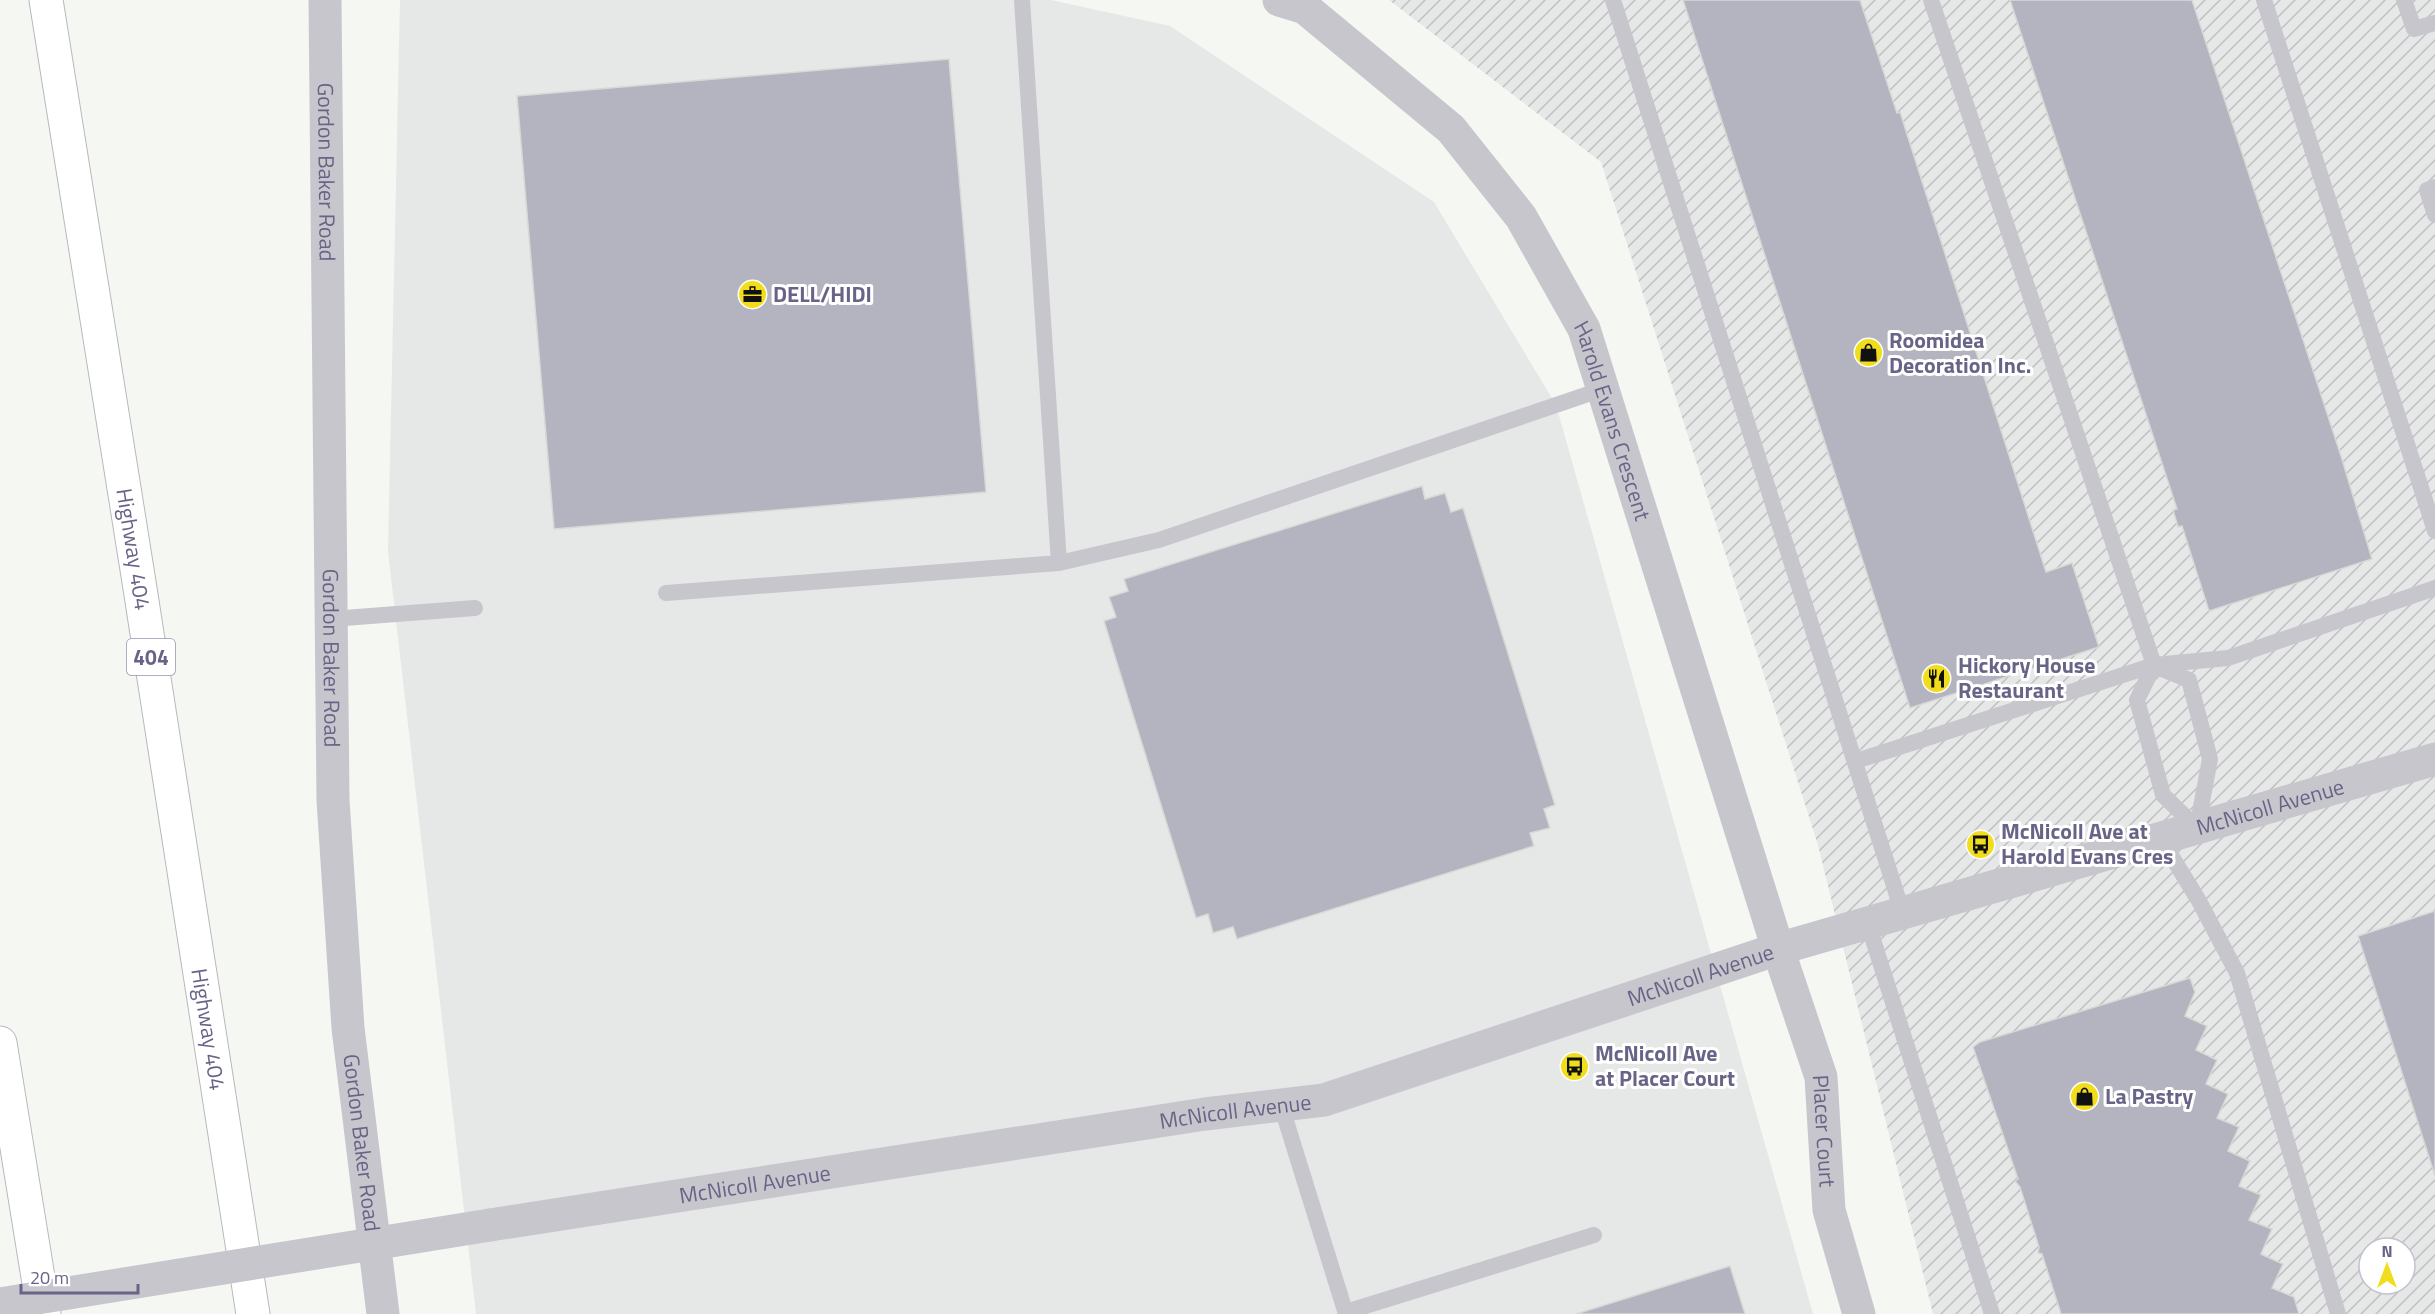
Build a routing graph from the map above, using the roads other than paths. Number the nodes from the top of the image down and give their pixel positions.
1 (46, 0) edge
2 (325, 0) edge
3 (1022, 0) edge
4 (1612, 0) edge
5 (1931, 0) edge
6 (2264, 0) edge
7 (2404, 0) edge
8 (1298, 3) edge
9 (2435, 23) edge
10 (2435, 187) edge
11 (2435, 215) edge
12 (1603, 389) junction
13 (2435, 531) edge
14 (1059, 563) junction
15 (2435, 588) edge
16 (666, 593) dead end
17 (475, 608) dead end
18 (331, 619) junction
19 (2154, 665) junction
20 (2435, 759) edge
21 (1856, 761) junction
22 (2197, 828) junction
23 (2161, 839) junction
24 (1904, 914) junction
25 (1868, 924) junction
26 (1778, 949) junction
27 (0, 1043) edge
28 (1281, 1105) junction
29 (1594, 1234) dead end
30 (0, 1304) edge
31 (1346, 1313) edge
32 (44, 1314) edge
33 (253, 1314) edge
34 (383, 1314) edge
35 (1859, 1314) edge
36 (1992, 1314) edge
37 (2337, 1314) edge

1 - 33 highway, Highway 404 / 404
2 - 18 street, Gordon Baker Road
3 - 14 lane
4 - 21 lane
5 - 19 lane
6 - 13 lane
7 - 9 lane
8 - 12 street, Harold Evans Crescent
10 - 11 lane
12 - 14 lane
12 - 26 street, Harold Evans Crescent
14 - 16 lane
15 - 19 lane
17 - 18 lane
18 - 34 street, Gordon Baker Road
19 - 21 lane
19 - 22 lane
19 - 22 lane
20 - 22 street, McNicoll Avenue
21 - 24 lane
22 - 23 street, McNicoll Avenue
23 - 24 street, McNicoll Avenue
23 - 37 lane
24 - 25 street, McNicoll Avenue
25 - 26 street, McNicoll Avenue
25 - 36 lane
26 - 28 street, McNicoll Avenue
26 - 35 street, Placer Court
27 - 32 highway
28 - 30 street, McNicoll Avenue, bridge
28 - 31 lane
29 - 31 lane

